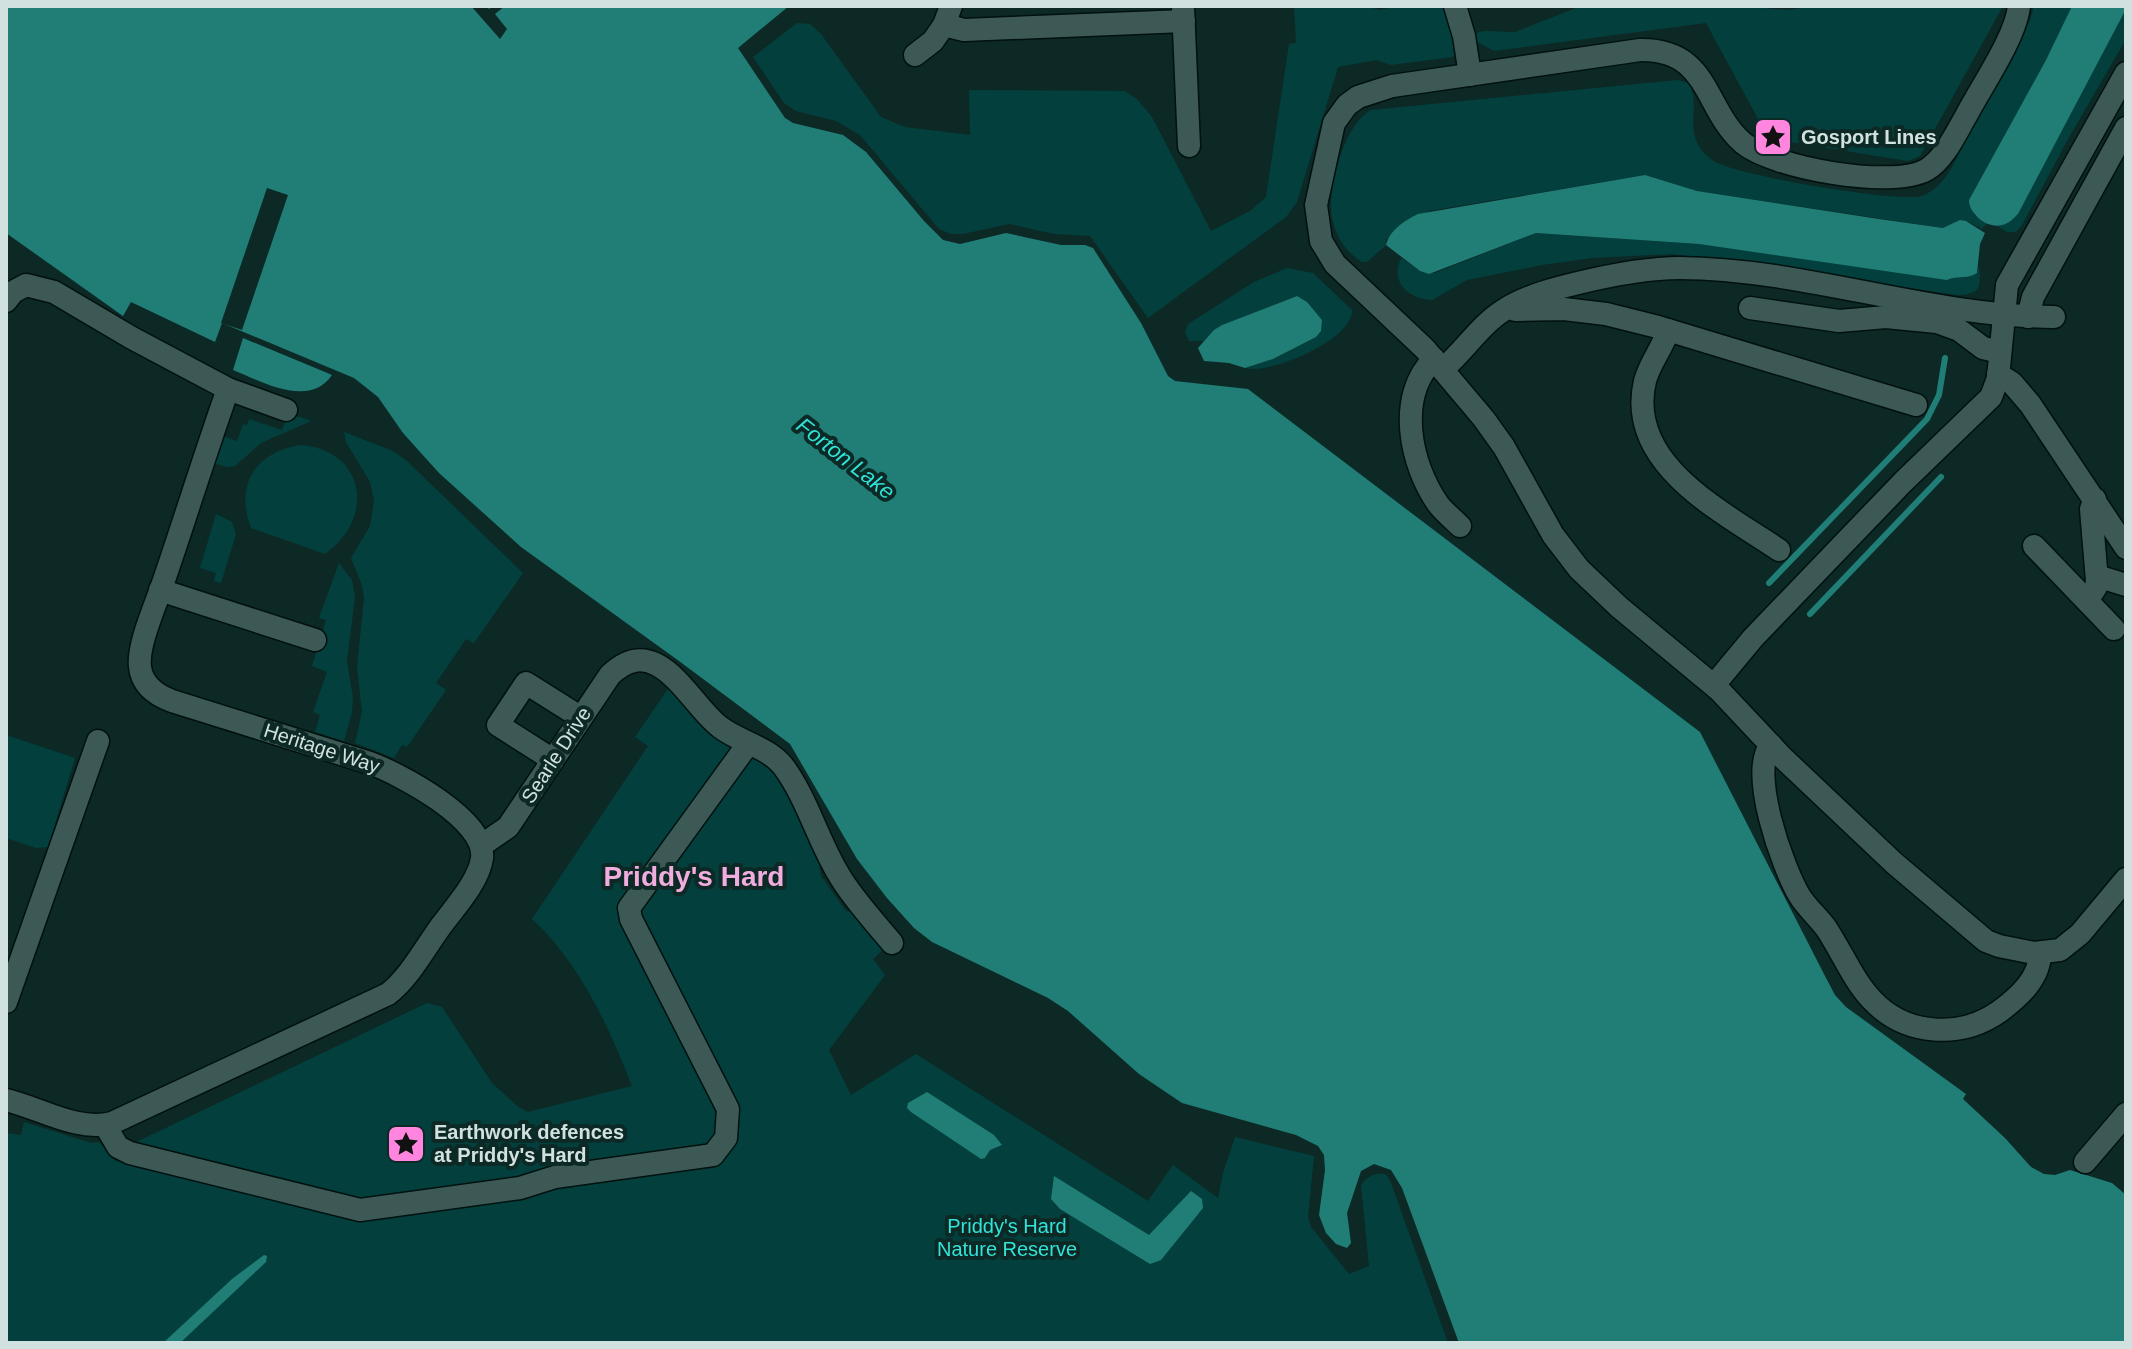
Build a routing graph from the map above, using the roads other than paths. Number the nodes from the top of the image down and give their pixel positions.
1 (1455, 6) edge
2 (2019, 6) edge
3 (1183, 13) edge
4 (947, 16) edge
5 (915, 55) dead end
6 (2126, 73) edge
7 (1470, 75) junction
8 (2125, 133) edge
9 (1189, 146) dead end
10 (6, 301) edge
11 (1512, 305) junction
12 (1750, 308) dead end
13 (2003, 315) junction
14 (2028, 317) junction
15 (2054, 317) dead end
16 (1668, 330) junction
17 (1999, 363) junction
18 (1439, 364) junction
19 (228, 389) junction
20 (1916, 405) dead end
21 (286, 410) dead end
22 (2095, 499) junction
23 (1460, 526) dead end
24 (2034, 546) dead end
25 (2126, 548) edge
26 (1779, 550) dead end
27 (2097, 576) junction
28 (2126, 585) edge
29 (160, 590) junction
30 (2087, 601) junction
31 (2114, 629) dead end
32 (315, 640) dead end
33 (1714, 685) junction
34 (580, 717) junction
35 (98, 741) dead end
36 (748, 744) junction
37 (1771, 745) junction
38 (553, 760) junction
39 (482, 845) junction
40 (2126, 879) edge
41 (892, 943) dead end
42 (2040, 953) junction
43 (6, 1002) edge
44 (6, 1100) edge
45 (2126, 1114) edge
46 (105, 1125) junction
47 (2085, 1162) dead end

1 - 7 street
2 - 7 street
3 - 4 street
3 - 9 street
4 - 5 street
6 - 13 street
7 - 18 street
8 - 14 street
10 - 19 street
11 - 13 street
11 - 16 street
11 - 18 street
12 - 17 street
13 - 14 street
13 - 17 street
14 - 15 street
16 - 20 street
16 - 26 street
17 - 22 street
17 - 33 street
18 - 23 street
18 - 33 street
19 - 21 street
19 - 29 street, Heritage Way
22 - 25 street
22 - 27 street
24 - 30 street
27 - 28 street
27 - 30 street
29 - 32 street
29 - 39 street, Heritage Way
30 - 31 street
33 - 37 street
34 - 36 street, Searle Drive
34 - 38 street, Searle Drive
34 - 38 street
35 - 43 street
36 - 41 street
36 - 46 street
37 - 42 street
37 - 42 street
38 - 39 street, Searle Drive
39 - 46 street
40 - 42 street
44 - 46 street
45 - 47 street

